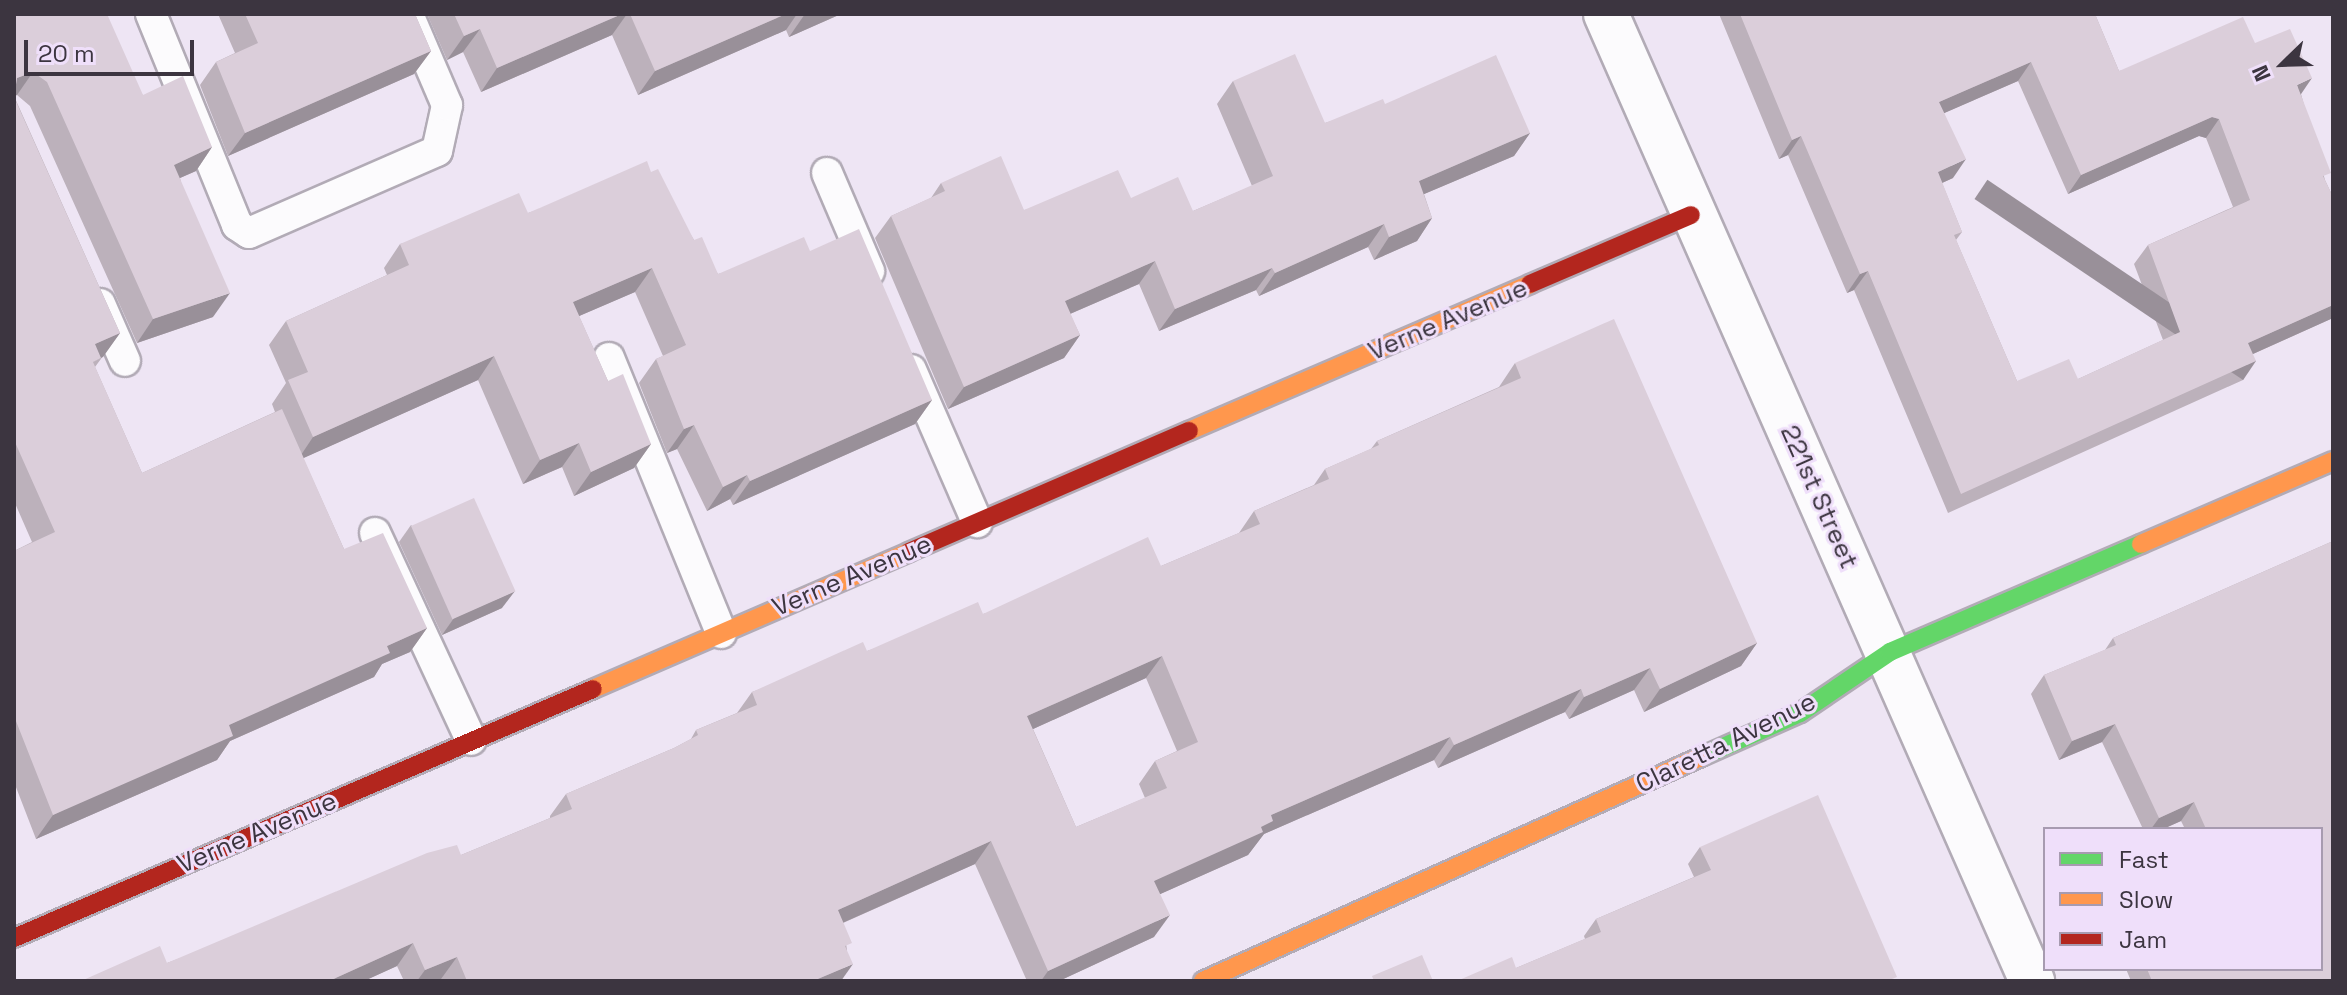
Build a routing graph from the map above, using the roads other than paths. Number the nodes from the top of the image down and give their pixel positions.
1 (151, 14) edge
2 (408, 14) edge
3 (1606, 14) edge
4 (827, 173) dead end
5 (1691, 215) junction
6 (88, 278) edge
7 (884, 305) edge
8 (902, 349) edge
9 (609, 358) dead end
10 (125, 361) dead end
11 (2333, 461) edge
12 (977, 522) junction
13 (375, 533) edge
14 (721, 633) junction
15 (1890, 652) junction
16 (471, 740) junction
17 (14, 938) edge
18 (1203, 981) edge
19 (2032, 981) edge

1 - 2 lane
3 - 5 street, 221st Street
4 - 7 lane
5 - 12 street, Verne Avenue
5 - 15 street, 221st Street
6 - 10 lane
8 - 12 lane
9 - 14 lane
11 - 15 street, Claretta Avenue
12 - 14 street, Verne Avenue
13 - 16 lane
14 - 16 street, Verne Avenue
15 - 18 street, Claretta Avenue
15 - 19 street, 221st Street
16 - 17 street, Verne Avenue

